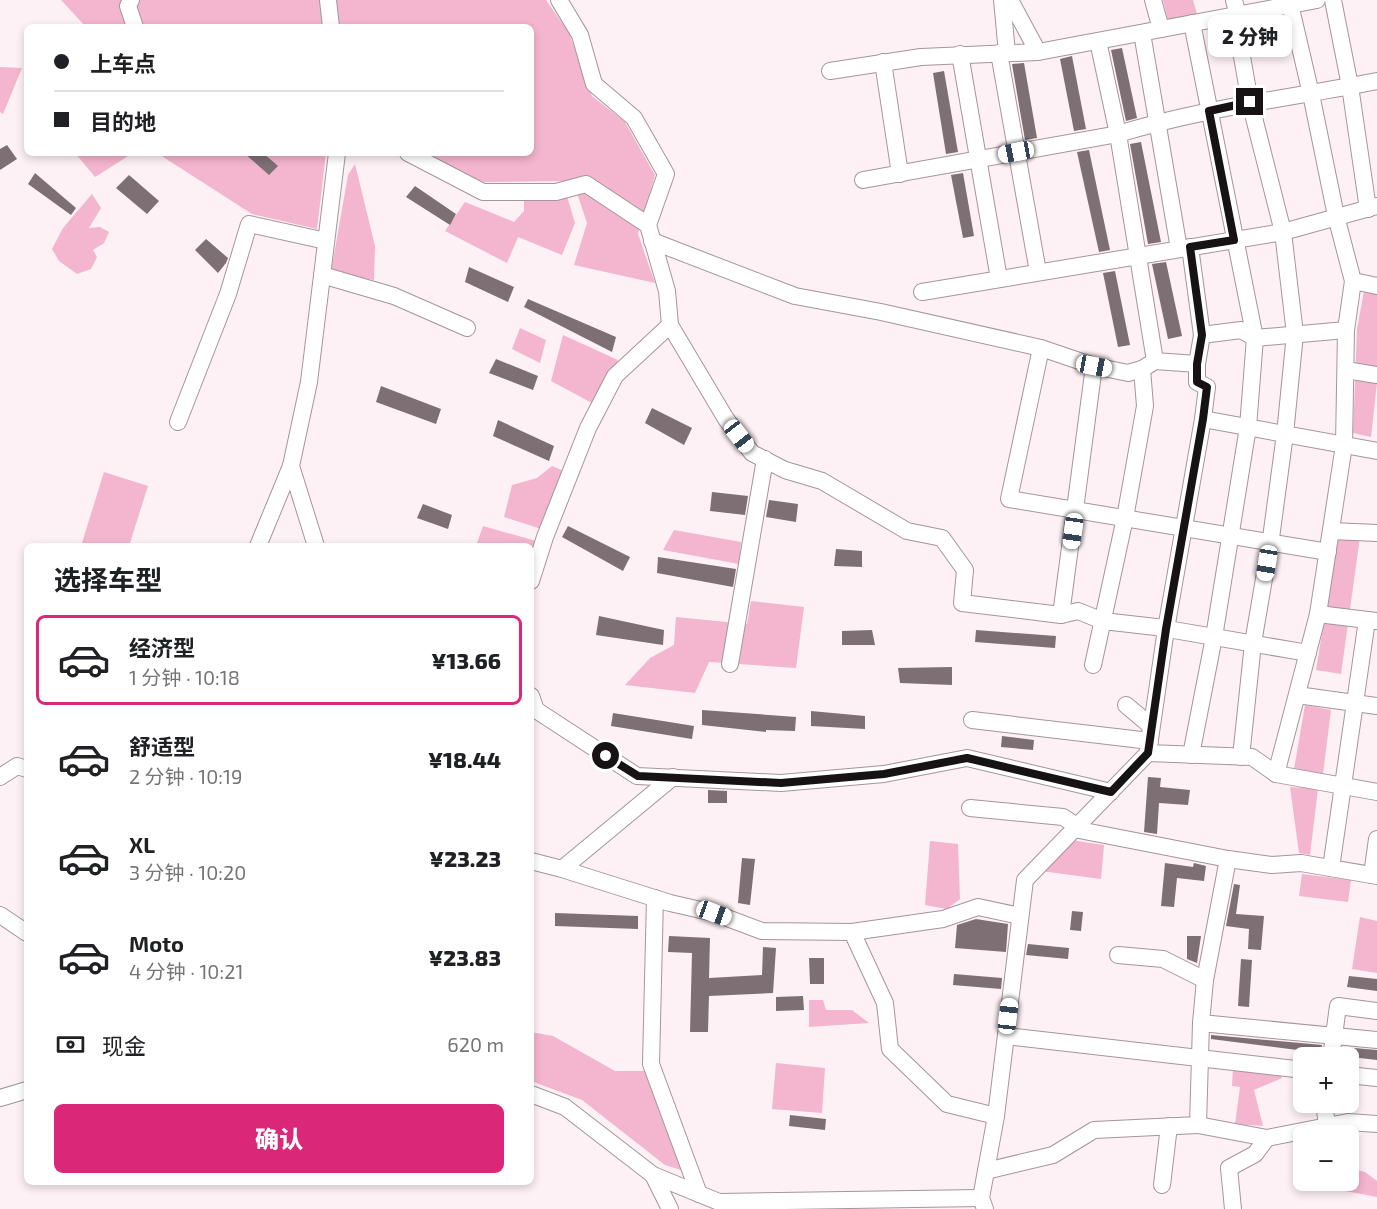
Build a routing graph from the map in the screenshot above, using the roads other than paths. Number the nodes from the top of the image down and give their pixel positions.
1 (131, 0) edge
2 (328, 0) edge
3 (559, 0) edge
4 (1002, 0) edge
5 (1010, 0) edge
6 (1153, 0) edge
7 (1317, 0) edge
8 (1333, 0) edge
9 (1289, 3) edge
10 (1236, 7) edge
11 (1192, 23) junction
12 (134, 24) edge
13 (331, 24) edge
14 (1161, 29) junction
15 (1142, 33) junction
16 (1098, 41) junction
17 (1038, 52) junction
18 (1003, 53) junction
19 (960, 54) junction
20 (883, 62) junction
21 (830, 71) dead end
22 (1377, 81) edge
23 (1350, 86) junction
24 (1311, 94) junction
25 (1250, 102) junction
26 (1209, 111) junction
27 (1158, 122) junction
28 (1118, 134) junction
29 (1016, 152) junction
30 (337, 156) edge
31 (414, 156) edge
32 (979, 159) junction
33 (900, 174) junction
34 (864, 180) dead end
35 (1372, 207) edge
36 (1336, 216) junction
37 (1283, 232) junction
38 (650, 233) junction
39 (1234, 240) junction
40 (326, 241) junction
41 (1185, 248) junction
42 (1138, 256) junction
43 (1038, 272) junction
44 (322, 275) junction
45 (999, 279) junction
46 (1353, 281) junction
47 (1377, 286) edge
48 (922, 292) dead end
49 (670, 325) junction
50 (467, 328) dead end
51 (1346, 330) junction
52 (1295, 334) junction
53 (1202, 335) junction
54 (1255, 338) junction
55 (1041, 348) junction
56 (1197, 364) junction
57 (1148, 365) junction
58 (1094, 366) junction
59 (1346, 370) junction
60 (1377, 375) edge
61 (1203, 419) junction
62 (178, 422) dead end
63 (1248, 427) junction
64 (1285, 434) junction
65 (1344, 445) junction
66 (1377, 451) edge
67 (765, 459) junction
68 (291, 466) junction
69 (1076, 510) junction
70 (1125, 518) junction
71 (1184, 528) junction
72 (1331, 531) junction
73 (1377, 533) edge
74 (1229, 536) junction
75 (259, 543) edge
76 (315, 543) edge
77 (1270, 543) junction
78 (1328, 552) junction
79 (534, 571) edge
80 (1318, 614) junction
81 (1061, 615) junction
82 (1103, 621) junction
83 (1372, 621) edge
84 (1166, 629) junction
85 (1214, 637) junction
86 (1253, 643) junction
87 (1308, 652) junction
88 (730, 664) dead end
89 (1093, 665) dead end
90 (1297, 695) junction
91 (1355, 703) junction
92 (1126, 705) dead end
93 (534, 706) edge
94 (1377, 706) edge
95 (972, 720) dead end
96 (1149, 747) junction
97 (1191, 755) junction
98 (1241, 757) junction
99 (24, 768) edge
100 (1276, 774) junction
101 (0, 777) edge
102 (673, 777) junction
103 (1343, 786) junction
104 (1111, 792) junction
105 (1377, 792) edge
106 (970, 808) dead end
107 (1076, 828) junction
108 (1377, 839) edge
109 (1227, 859) junction
110 (534, 862) edge
111 (1331, 868) junction
112 (562, 869) junction
113 (1374, 876) edge
114 (655, 898) junction
115 (0, 915) edge
116 (1020, 916) junction
117 (24, 931) edge
118 (852, 932) junction
119 (1118, 955) dead end
120 (1204, 980) junction
121 (1377, 1011) edge
122 (1201, 1023) junction
123 (1334, 1034) junction
124 (1006, 1036) junction
125 (1377, 1040) edge
126 (1332, 1047) edge
127 (1200, 1058) junction
128 (1293, 1069) edge
129 (1359, 1076) edge
130 (1377, 1078) edge
131 (24, 1091) edge
132 (534, 1095) edge
133 (0, 1098) edge
134 (996, 1116) junction
135 (1377, 1124) edge
136 (1198, 1125) junction
137 (1332, 1125) edge
138 (1169, 1126) junction
139 (1293, 1133) edge
140 (1267, 1138) junction
141 (986, 1171) junction
142 (653, 1175) junction
143 (1162, 1185) dead end
144 (699, 1194) junction
145 (983, 1203) edge
146 (670, 1209) edge
147 (1233, 1209) edge

1 - 12 street
2 - 13 street
3 - 38 street
4 - 18 street
5 - 17 street
6 - 14 street
7 - 9 street
8 - 23 street
9 - 10 street
9 - 24 street
10 - 11 street
10 - 25 street
11 - 14 street
11 - 26 street
14 - 15 street
15 - 16 street
15 - 27 street
16 - 17 street
16 - 28 street
17 - 18 street
18 - 19 street
18 - 29 street
19 - 20 street
19 - 32 street
20 - 21 street
20 - 33 street
22 - 23 street
23 - 24 street
23 - 35 street
24 - 25 street
24 - 36 street
25 - 26 street
25 - 37 street
26 - 27 street
26 - 39 street
27 - 28 street
27 - 41 street
28 - 29 street
28 - 42 street
29 - 32 street
29 - 43 street
30 - 40 street
31 - 38 street
32 - 33 street
32 - 45 street
33 - 34 street
35 - 36 street
36 - 37 street
36 - 46 street
37 - 39 street
37 - 52 street
38 - 49 street
38 - 55 street
39 - 41 street
39 - 54 street
40 - 44 street
40 - 62 street
41 - 42 street
41 - 53 street
42 - 43 street
42 - 57 street
43 - 45 street
44 - 50 street
44 - 68 street
45 - 48 street
46 - 47 street
46 - 51 street
49 - 67 street
49 - 79 street
51 - 52 street
51 - 59 street
52 - 54 street
52 - 64 street
53 - 54 street
53 - 56 street
54 - 63 street
55 - 58 street
55 - 69 street
56 - 57 street
56 - 61 street
57 - 58 street
57 - 70 street
58 - 69 street
59 - 60 street
59 - 65 street
61 - 63 street
61 - 71 street
63 - 64 street
63 - 74 street
64 - 65 street
64 - 77 street
65 - 66 street
65 - 72 street
67 - 81 street
67 - 88 street
68 - 75 street
68 - 76 street
69 - 70 street
69 - 81 street
70 - 71 street
70 - 82 street
71 - 74 street
71 - 84 street
72 - 73 street
72 - 78 street
74 - 77 street
74 - 85 street
77 - 78 street
77 - 86 street
78 - 80 street
80 - 83 street
80 - 87 street
81 - 82 street
82 - 84 street
82 - 89 street
83 - 91 street
84 - 85 street
84 - 96 street
85 - 86 street
85 - 97 street
86 - 87 street
86 - 98 street
87 - 90 street
90 - 91 street
90 - 100 street
91 - 94 street
91 - 103 street
92 - 96 street
93 - 102 street
95 - 96 street
96 - 97 street
96 - 104 street
97 - 98 street
98 - 100 street
99 - 101 street
100 - 103 street
102 - 104 street
102 - 112 street
103 - 105 street
103 - 111 street
104 - 107 street
106 - 107 street
107 - 109 street
107 - 116 street
108 - 113 street
109 - 111 street
109 - 120 street
110 - 112 street
111 - 113 street
112 - 114 street
114 - 118 street
114 - 144 street
115 - 117 street
116 - 118 street
116 - 124 street
118 - 134 street
119 - 120 street
120 - 122 street
121 - 123 street
122 - 123 street
122 - 127 street
123 - 125 street
123 - 126 street
124 - 127 street
124 - 134 street
127 - 128 street
127 - 136 street
129 - 130 street
131 - 133 street
132 - 142 street
134 - 141 street
135 - 137 street
136 - 138 street
136 - 140 street
138 - 141 street
138 - 143 street
139 - 140 street
140 - 147 street
141 - 145 street
142 - 144 street
142 - 146 street
144 - 145 street

